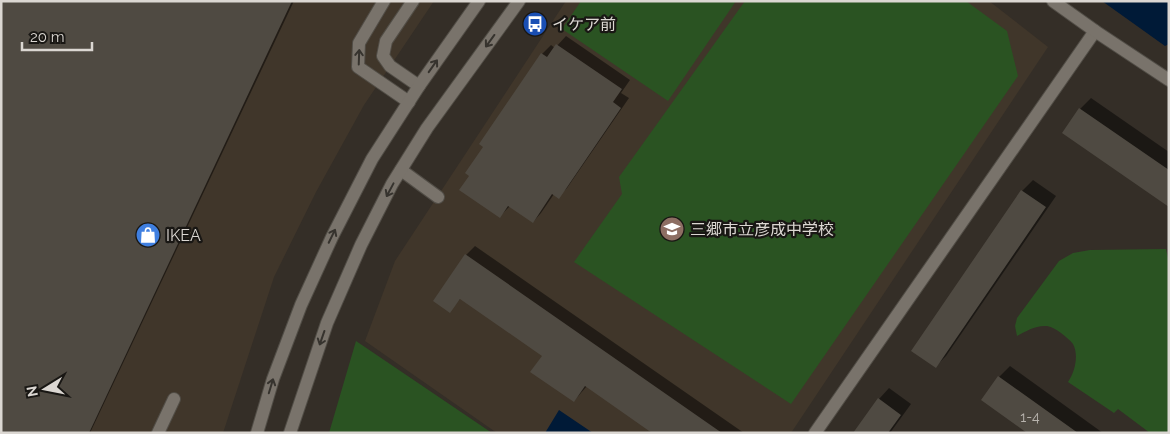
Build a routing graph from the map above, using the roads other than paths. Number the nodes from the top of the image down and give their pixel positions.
1 (384, 1) edge
2 (413, 1) edge
3 (479, 1) edge
4 (519, 1) edge
5 (1053, 1) edge
6 (1095, 31) junction
7 (1169, 80) edge
8 (419, 86) junction
9 (409, 102) junction
10 (401, 170) junction
11 (438, 197) dead end
12 (174, 399) dead end
13 (158, 433) edge
14 (257, 433) edge
15 (290, 433) edge
16 (815, 433) edge

9 -> 1 street
2 - 8 street
8 -> 3 street
4 -> 10 street
5 - 6 street
6 - 7 street
6 - 16 street
8 - 9 street
14 -> 9 street
10 - 11 street
10 -> 15 street
12 - 13 street

